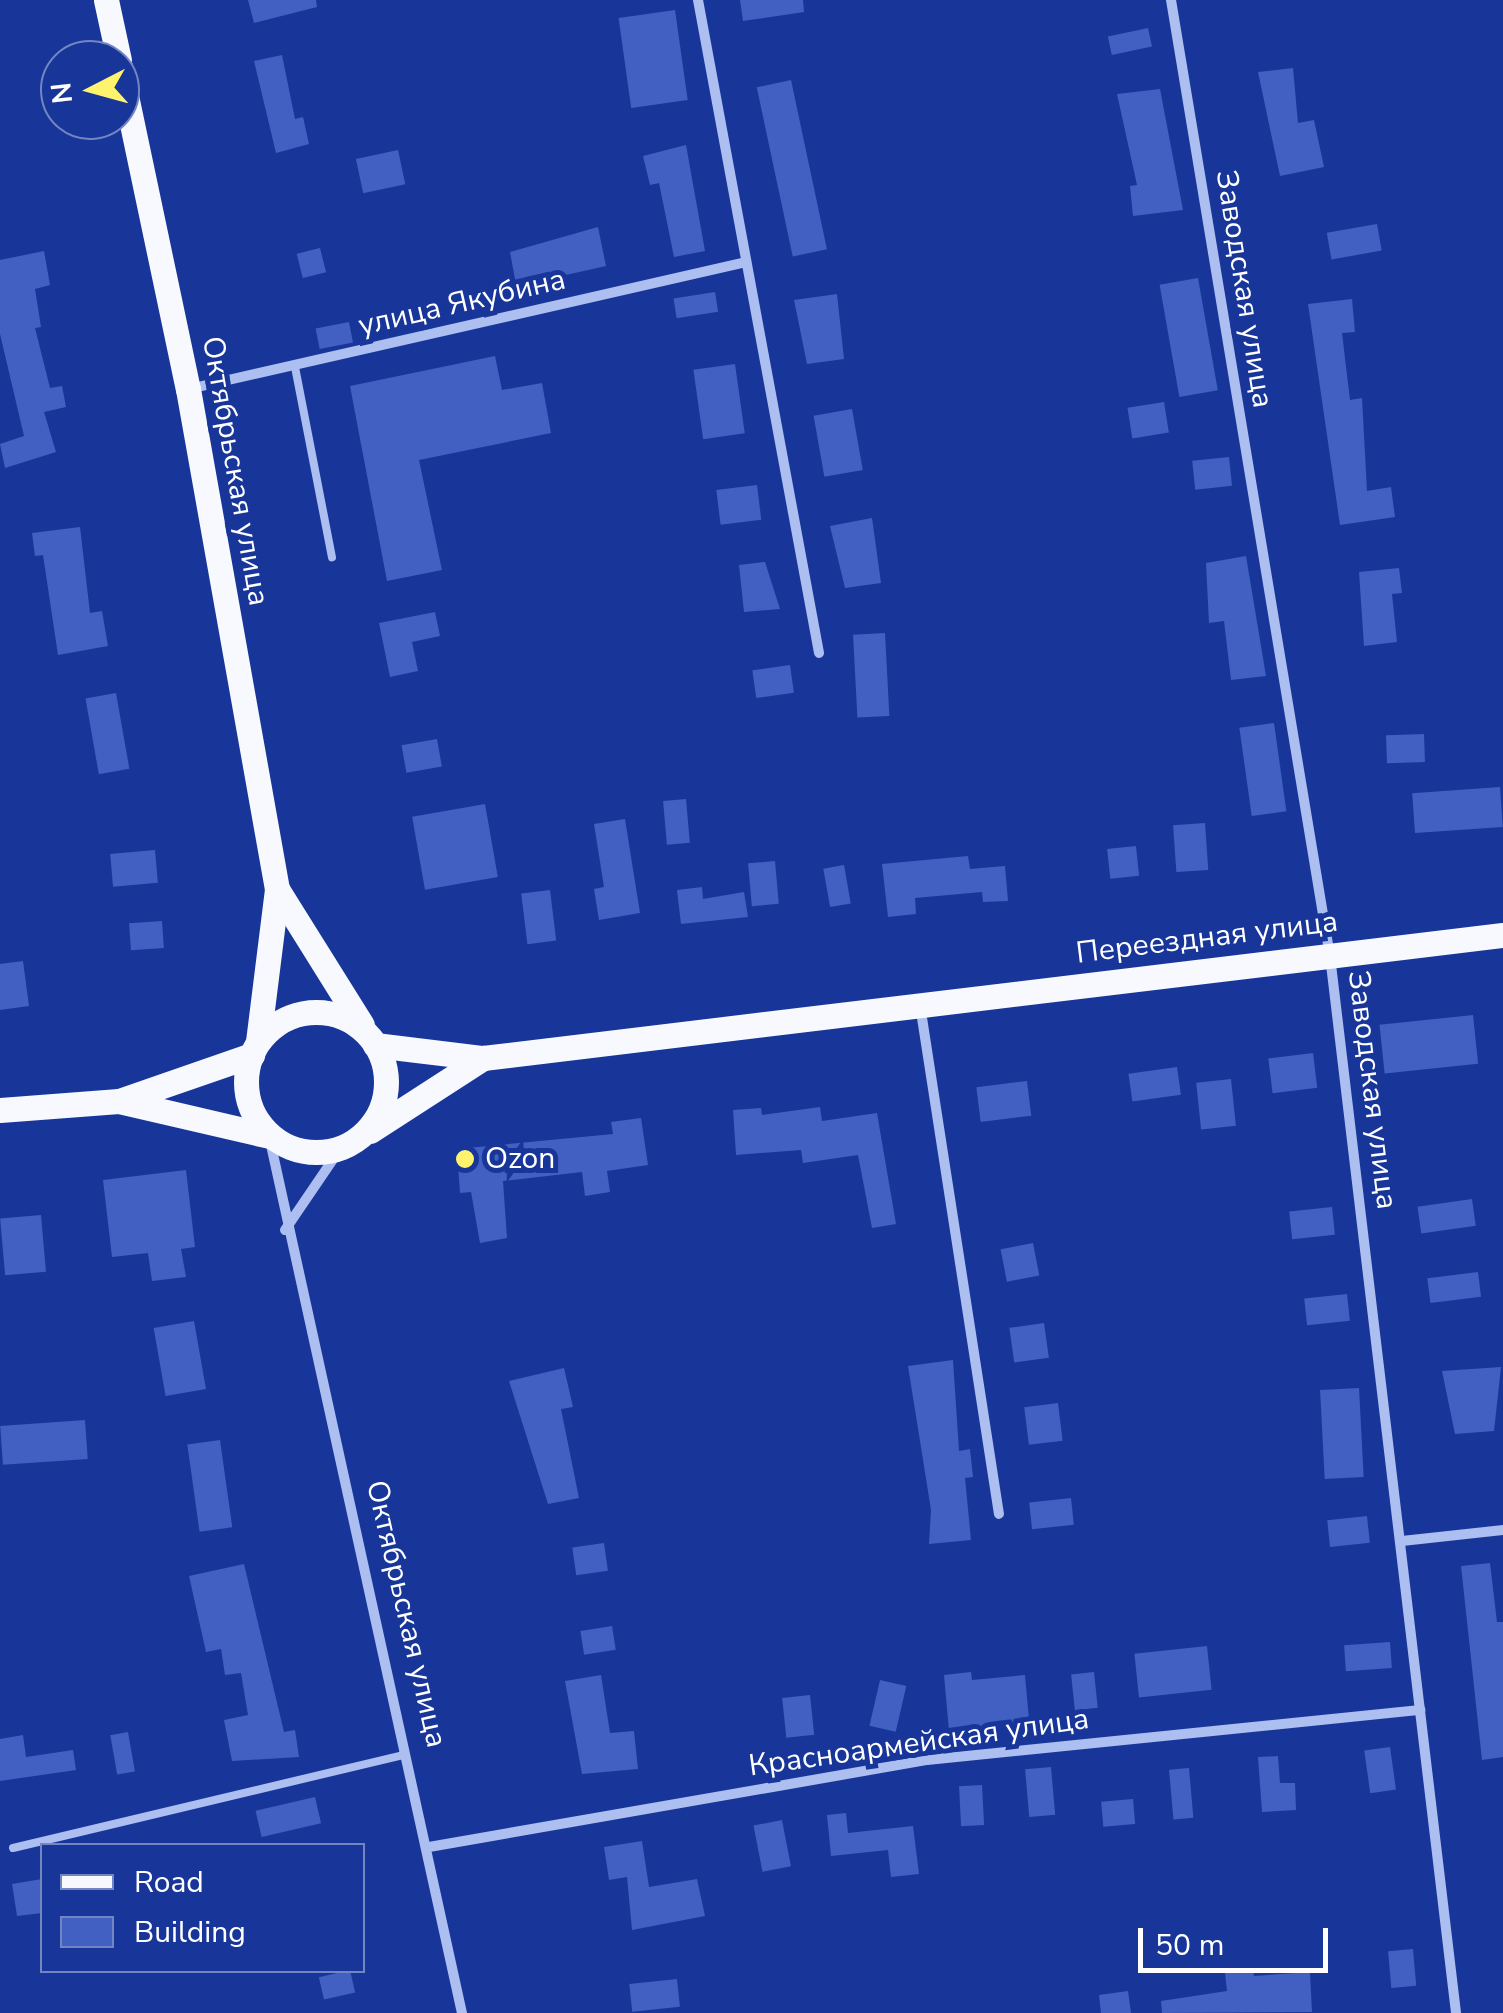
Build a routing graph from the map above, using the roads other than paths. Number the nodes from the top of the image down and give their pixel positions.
1 (106, 0) edge
2 (698, 0) edge
3 (1171, 0) edge
4 (114, 40) edge
5 (135, 140) edge
6 (746, 262) junction
7 (295, 367) junction
8 (188, 389) junction
9 (332, 557) dead end
10 (819, 652) dead end
11 (277, 890) junction
12 (1503, 935) edge
13 (1330, 956) junction
14 (920, 1004) junction
15 (371, 1039) junction
16 (255, 1048) junction
17 (483, 1058) junction
18 (119, 1100) junction
19 (0, 1110) edge
20 (269, 1136) junction
21 (350, 1143) junction
22 (285, 1230) junction
23 (1000, 1514) dead end
24 (1503, 1530) edge
25 (1402, 1541) junction
26 (1420, 1710) junction
27 (404, 1755) junction
28 (428, 1847) junction
29 (13, 1848) dead end
30 (462, 2013) edge
31 (1456, 2013) edge

1 - 4 main road, Октябрьская улица
2 - 6 street
3 - 13 street, Заводская улица
5 - 8 main road, Октябрьская улица
6 - 7 street, улица Якубина
6 - 10 street
7 - 8 street, улица Якубина
7 - 9 lane
8 - 11 main road, Октябрьская улица
11 - 15 main road, Октябрьская улица
11 - 16 main road, Октябрьская улица
12 - 13 main road, Переездная улица
13 - 14 main road, Переездная улица
13 - 25 street, Заводская улица
14 - 17 main road, Переездная улица
14 - 23 street
15 - 16 main road
15 - 17 main road, Переездная улица
15 - 21 main road
16 - 18 main road
16 - 20 main road
17 - 21 main road, Переездная улица
18 - 19 main road
18 - 20 main road
20 - 21 main road
20 - 22 street, Октябрьская улица
21 - 22 street
22 - 27 street, Октябрьская улица
24 - 25 street
25 - 26 street, Заводская улица
26 - 28 street, Красноармейская улица
26 - 31 street, Заводская улица
27 - 28 street, Октябрьская улица
27 - 29 lane
28 - 30 street, Октябрьская улица

